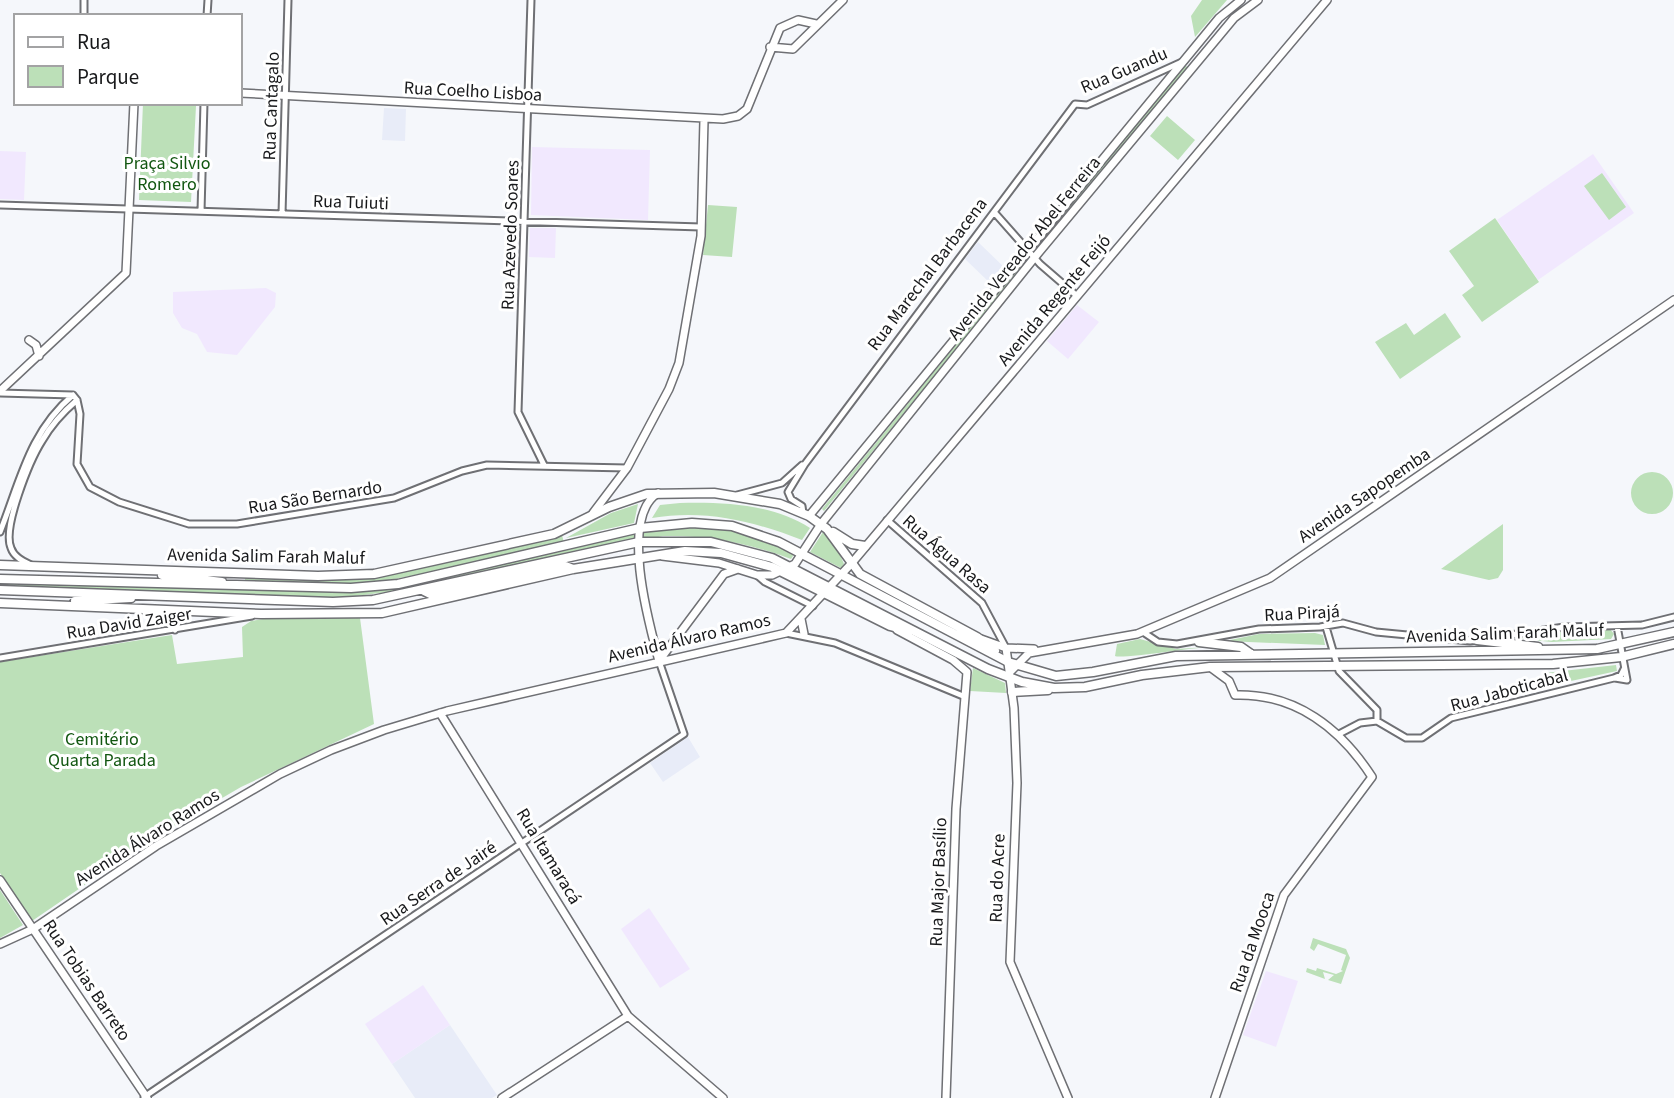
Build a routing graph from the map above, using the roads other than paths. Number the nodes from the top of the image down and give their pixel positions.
1 (289, 0) edge
2 (531, 0) edge
3 (843, 0) edge
4 (1241, 0) edge
5 (1258, 0) edge
6 (1327, 0) edge
7 (816, 24) junction
8 (770, 47) junction
9 (1184, 61) junction
10 (242, 93) edge
11 (285, 96) junction
12 (1074, 104) joint
13 (134, 105) edge
14 (204, 105) edge
15 (527, 110) junction
16 (704, 120) junction
17 (0, 205) edge
18 (130, 208) junction
19 (201, 211) junction
20 (993, 212) junction
21 (282, 214) junction
22 (524, 221) junction
23 (702, 227) junction
24 (1028, 250) junction
25 (1035, 257) junction
26 (1077, 296) junction
27 (1673, 303) edge
28 (29, 340) dead end
29 (39, 356) junction
30 (0, 392) edge
31 (72, 400) junction
32 (30, 456) junction
33 (804, 464) junction
34 (544, 465) junction
35 (627, 468) junction
36 (659, 493) junction
37 (737, 495) junction
38 (592, 514) junction
39 (806, 514) junction
40 (887, 520) junction
41 (824, 526) junction
42 (640, 528) junction
43 (0, 532) edge
44 (639, 542) junction
45 (865, 546) junction
46 (801, 553) junction
47 (643, 555) junction
48 (850, 564) junction
49 (0, 565) edge
50 (792, 566) junction
51 (34, 567) junction
52 (99, 569) junction
53 (573, 569) junction
54 (738, 569) junction
55 (783, 571) junction
56 (757, 575) junction
57 (840, 576) junction
58 (0, 579) edge
59 (270, 587) junction
60 (828, 589) junction
61 (0, 590) edge
62 (424, 591) junction
63 (136, 595) junction
64 (0, 603) edge
65 (44, 604) junction
66 (813, 606) junction
67 (157, 613) junction
68 (261, 614) junction
69 (1674, 617) edge
70 (802, 618) junction
71 (890, 626) junction
72 (1617, 626) junction
73 (1326, 627) junction
74 (175, 630) junction
75 (1143, 632) junction
76 (1674, 632) edge
77 (158, 633) junction
78 (786, 633) junction
79 (804, 634) junction
80 (922, 634) junction
81 (977, 637) junction
82 (674, 640) junction
83 (1477, 640) junction
84 (1199, 642) junction
85 (1674, 644) edge
86 (1620, 645) junction
87 (1006, 648) junction
88 (1042, 650) junction
89 (1555, 650) junction
90 (1335, 653) junction
91 (1251, 654) junction
92 (679, 656) junction
93 (1621, 657) junction
94 (0, 658) edge
95 (659, 661) junction
96 (1012, 664) junction
97 (1337, 666) junction
98 (1210, 667) junction
99 (1625, 669) junction
100 (1009, 675) junction
101 (1614, 678) junction
102 (1055, 688) junction
103 (1012, 692) junction
104 (963, 696) junction
105 (440, 713) junction
106 (1377, 721) junction
107 (1339, 734) junction
108 (523, 843) junction
109 (0, 880) edge
110 (33, 929) junction
111 (0, 944) edge
112 (628, 1016) junction
113 (145, 1097) edge
114 (502, 1098) edge
115 (723, 1098) edge
116 (946, 1098) edge
117 (1068, 1098) edge
118 (1215, 1098) edge

1 - 11 street, Rua Cantagalo
2 - 15 street, Rua Azevedo Soares
3 - 7 main road
4 - 9 main road, Avenida Vereador Abel Ferreira
5 - 25 main road, Avenida Vereador Abel Ferreira
6 - 26 main road, Avenida Regente Feijó
7 - 8 main road
7 - 8 main road
8 - 16 main road, Rua Coelho Lisboa
9 - 12 street, Rua Guandu
9 - 24 main road, Avenida Vereador Abel Ferreira
10 - 11 main road, Rua Coelho Lisboa
11 - 15 main road, Rua Coelho Lisboa
11 - 21 street, Rua Cantagalo
12 - 20 street, Rua Marechal Barbacena
13 - 18 main road
14 - 19 street
15 - 16 main road, Rua Coelho Lisboa
15 - 22 street, Rua Azevedo Soares
16 - 23 main road
17 - 18 street, Rua Tuiuti
18 - 19 street, Rua Tuiuti
18 - 29 main road
19 - 21 street, Rua Tuiuti
20 - 24 street
20 - 33 street, Rua Marechal Barbacena
21 - 22 street, Rua Tuiuti
22 - 23 street, Rua Tuiuti
22 - 34 street, Rua Azevedo Soares
23 - 35 main road
24 - 25 street
24 - 39 main road, Avenida Vereador Abel Ferreira
25 - 26 street
25 - 41 main road, Avenida Vereador Abel Ferreira
26 - 40 main road, Avenida Regente Feijó
27 - 75 main road, Avenida Sapopemba
28 - 29 main road
29 - 30 main road
30 - 31 street
31 - 32 street
31 - 34 street, Rua São Bernardo
32 - 43 street
32 - 51 street
33 - 37 street, Rua Marechal Barbacena
33 - 39 street, Rua Marechal Barbacena
34 - 35 street, Rua São Bernardo
35 - 38 main road
36 - 37 highway, Avenida Salim Farah Maluf
36 - 38 highway, Avenida Salim Farah Maluf
36 - 42 main road
37 - 39 highway, Avenida Salim Farah Maluf
38 - 52 highway, Avenida Salim Farah Maluf
39 - 41 highway, Avenida Salim Farah Maluf
40 - 45 main road, Avenida Regente Feijó
40 - 87 street, Rua Água Rasa
41 - 45 highway
41 - 46 main road, Avenida Vereador Abel Ferreira
41 - 48 highway, Avenida Salim Farah Maluf
42 - 44 main road
42 - 46 highway, Avenida Salim Farah Maluf
42 - 59 highway, Avenida Salim Farah Maluf
44 - 47 main road
44 - 50 highway
44 - 62 highway
45 - 48 main road, Avenida Regente Feijó
46 - 50 main road, Avenida Vereador Abel Ferreira
46 - 57 highway, Avenida Salim Farah Maluf
47 - 53 highway
47 - 54 main road
47 - 55 highway
47 - 95 main road
48 - 57 main road, Avenida Regente Feijó
48 - 81 highway, Avenida Salim Farah Maluf
49 - 51 highway, Avenida Salim Farah Maluf
50 - 55 main road
50 - 60 highway
51 - 52 highway, Avenida Salim Farah Maluf
52 - 59 highway
53 - 62 highway
53 - 68 highway
54 - 56 main road
54 - 82 main road
55 - 56 main road
55 - 60 highway
56 - 66 street
57 - 60 main road, Avenida Regente Feijó
57 - 96 highway, Avenida Salim Farah Maluf
58 - 59 highway, Avenida Salim Farah Maluf
60 - 66 main road, Avenida Regente Feijó
60 - 71 highway
60 - 80 highway
61 - 63 highway
62 - 63 highway
63 - 65 highway
64 - 65 highway
65 - 67 highway
66 - 70 main road, Avenida Regente Feijó
67 - 68 highway
67 - 74 street
67 - 77 street
68 - 74 street, Rua David Zaiger
69 - 72 street, Rua Pirajá
70 - 78 main road, Avenida Regente Feijó
70 - 79 main road
71 - 80 highway
71 - 104 main road, Rua Major Basílio
72 - 83 street, Rua Pirajá
72 - 86 street
73 - 83 street, Rua Pirajá
73 - 84 street, Rua Pirajá
73 - 90 street
74 - 77 street, Rua David Zaiger
75 - 84 street, Rua Pirajá
75 - 88 main road, Avenida Sapopemba
76 - 86 highway, Avenida Salim Farah Maluf
77 - 94 street, Rua David Zaiger
78 - 79 street, Avenida Álvaro Ramos
78 - 92 main road, Avenida Álvaro Ramos
79 - 104 street, Avenida Álvaro Ramos
80 - 100 highway
81 - 87 main road, Avenida Sapopemba
81 - 96 highway, Avenida Salim Farah Maluf
82 - 92 main road
82 - 95 main road
83 - 89 highway
84 - 91 highway
85 - 93 highway, Avenida Salim Farah Maluf
86 - 89 highway, Avenida Salim Farah Maluf
86 - 93 street
87 - 88 main road, Avenida Sapopemba
87 - 96 main road
88 - 96 main road, Avenida Sapopemba
89 - 90 highway, Avenida Salim Farah Maluf
90 - 91 highway, Avenida Salim Farah Maluf
90 - 97 street
91 - 96 highway, Avenida Salim Farah Maluf
92 - 95 main road, Avenida Álvaro Ramos
93 - 97 highway, Avenida Salim Farah Maluf
93 - 99 street
95 - 105 main road, Avenida Álvaro Ramos
95 - 108 street, Rua Serra de Jairé
96 - 100 main road, Avenida Sapopemba
97 - 98 highway, Avenida Salim Farah Maluf
97 - 106 street
98 - 102 highway, Avenida Salim Farah Maluf
98 - 107 main road
99 - 101 street, Rua Jaboticabal
99 - 101 street, Rua Jaboticabal
100 - 102 highway
100 - 103 main road, Rua do Acre
101 - 106 street, Rua Jaboticabal
102 - 103 highway
103 - 117 main road, Rua do Acre
104 - 116 main road, Rua Major Basílio
105 - 108 main road, Rua Itamaracá
105 - 110 main road, Avenida Álvaro Ramos
106 - 107 street
107 - 118 main road, Rua da Mooca
108 - 112 main road, Rua Itamaracá
108 - 113 street, Rua Serra de Jairé
109 - 110 main road, Rua Tobias Barreto
110 - 111 main road, Avenida Álvaro Ramos
110 - 113 main road, Rua Tobias Barreto
112 - 114 main road
112 - 115 main road, Rua Itamaracá

